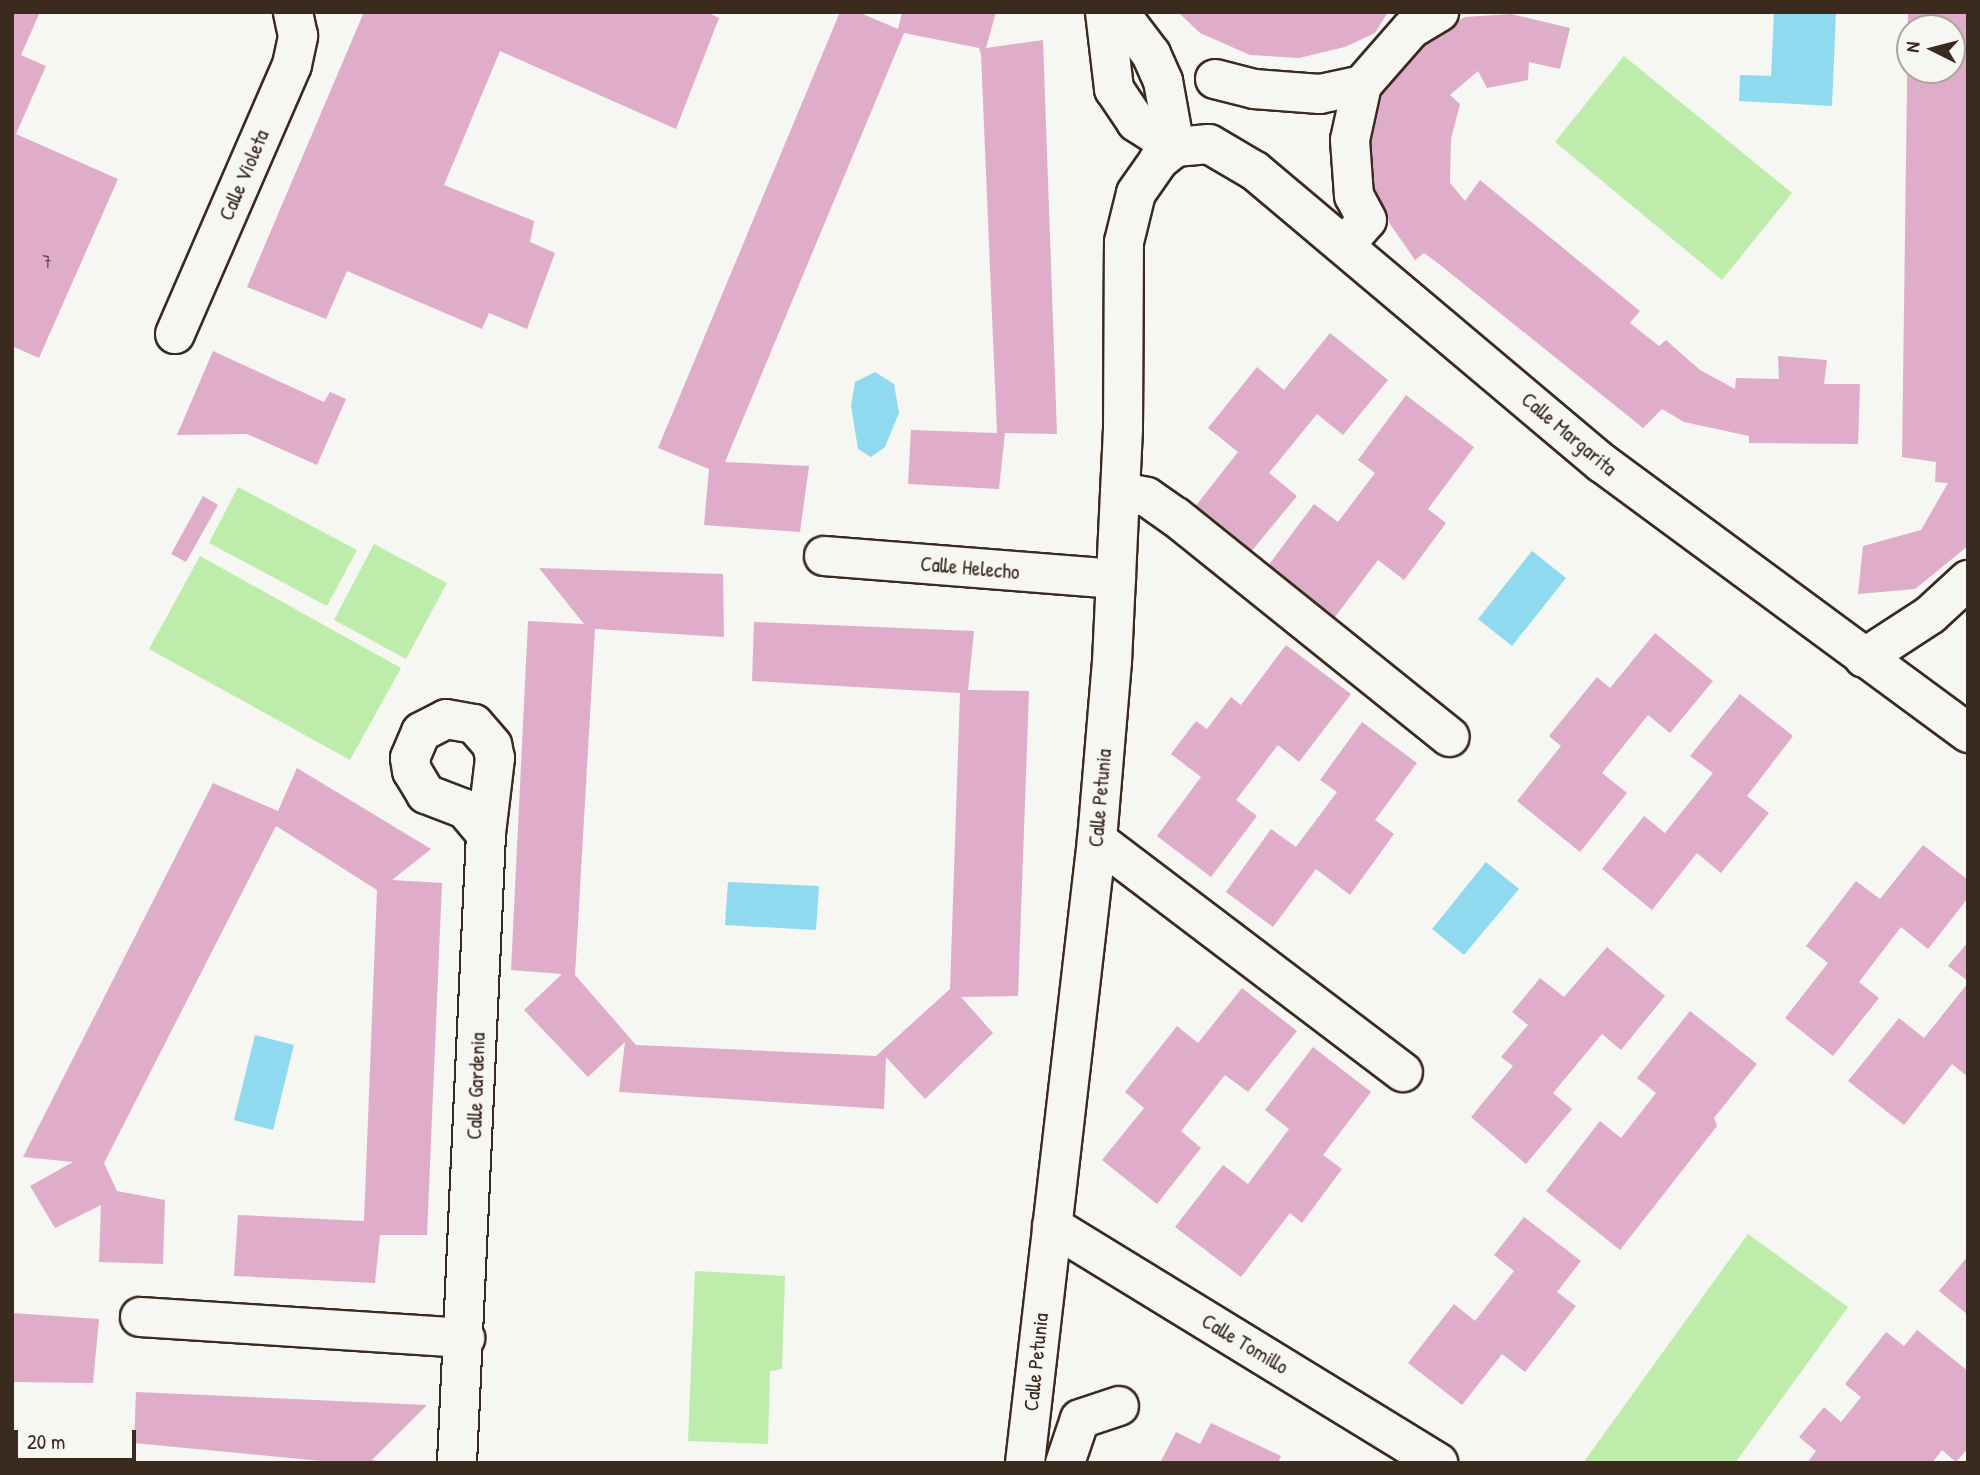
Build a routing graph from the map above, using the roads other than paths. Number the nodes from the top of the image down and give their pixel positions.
1 (293, 12) edge
2 (1105, 12) edge
3 (1119, 12) edge
4 (1439, 12) edge
5 (1215, 79) dead end
6 (1362, 85) junction
7 (1175, 147) junction
8 (1345, 245) junction
9 (175, 334) dead end
10 (1120, 492) junction
11 (824, 556) dead end
12 (1116, 579) junction
13 (1968, 580) edge
14 (1864, 658) junction
15 (1968, 733) edge
16 (1450, 737) dead end
17 (486, 834) dead end
18 (1097, 840) junction
19 (1403, 1072) dead end
20 (1052, 1226) junction
21 (139, 1317) dead end
22 (465, 1338) junction
23 (1119, 1406) dead end
24 (457, 1463) edge
25 (1025, 1463) edge
26 (1065, 1463) edge
27 (1438, 1463) edge

1 - 9 street, Calle Violeta
2 - 7 street
3 - 7 street
4 - 6 street
5 - 6 street
6 - 8 street
7 - 8 street, Calle Margarita
7 - 10 street, Calle Petunia
8 - 14 street, Calle Margarita
10 - 12 street, Calle Petunia
10 - 16 street
11 - 12 street, Calle Helecho
12 - 18 street, Calle Petunia
13 - 14 street
14 - 15 street, Calle Margarita
17 - 22 street, Calle Gardenia
18 - 19 street
18 - 20 street, Calle Petunia
20 - 25 street, Calle Petunia
20 - 27 street, Calle Tomillo
21 - 22 street
22 - 24 street, Calle Gardenia
23 - 26 street

